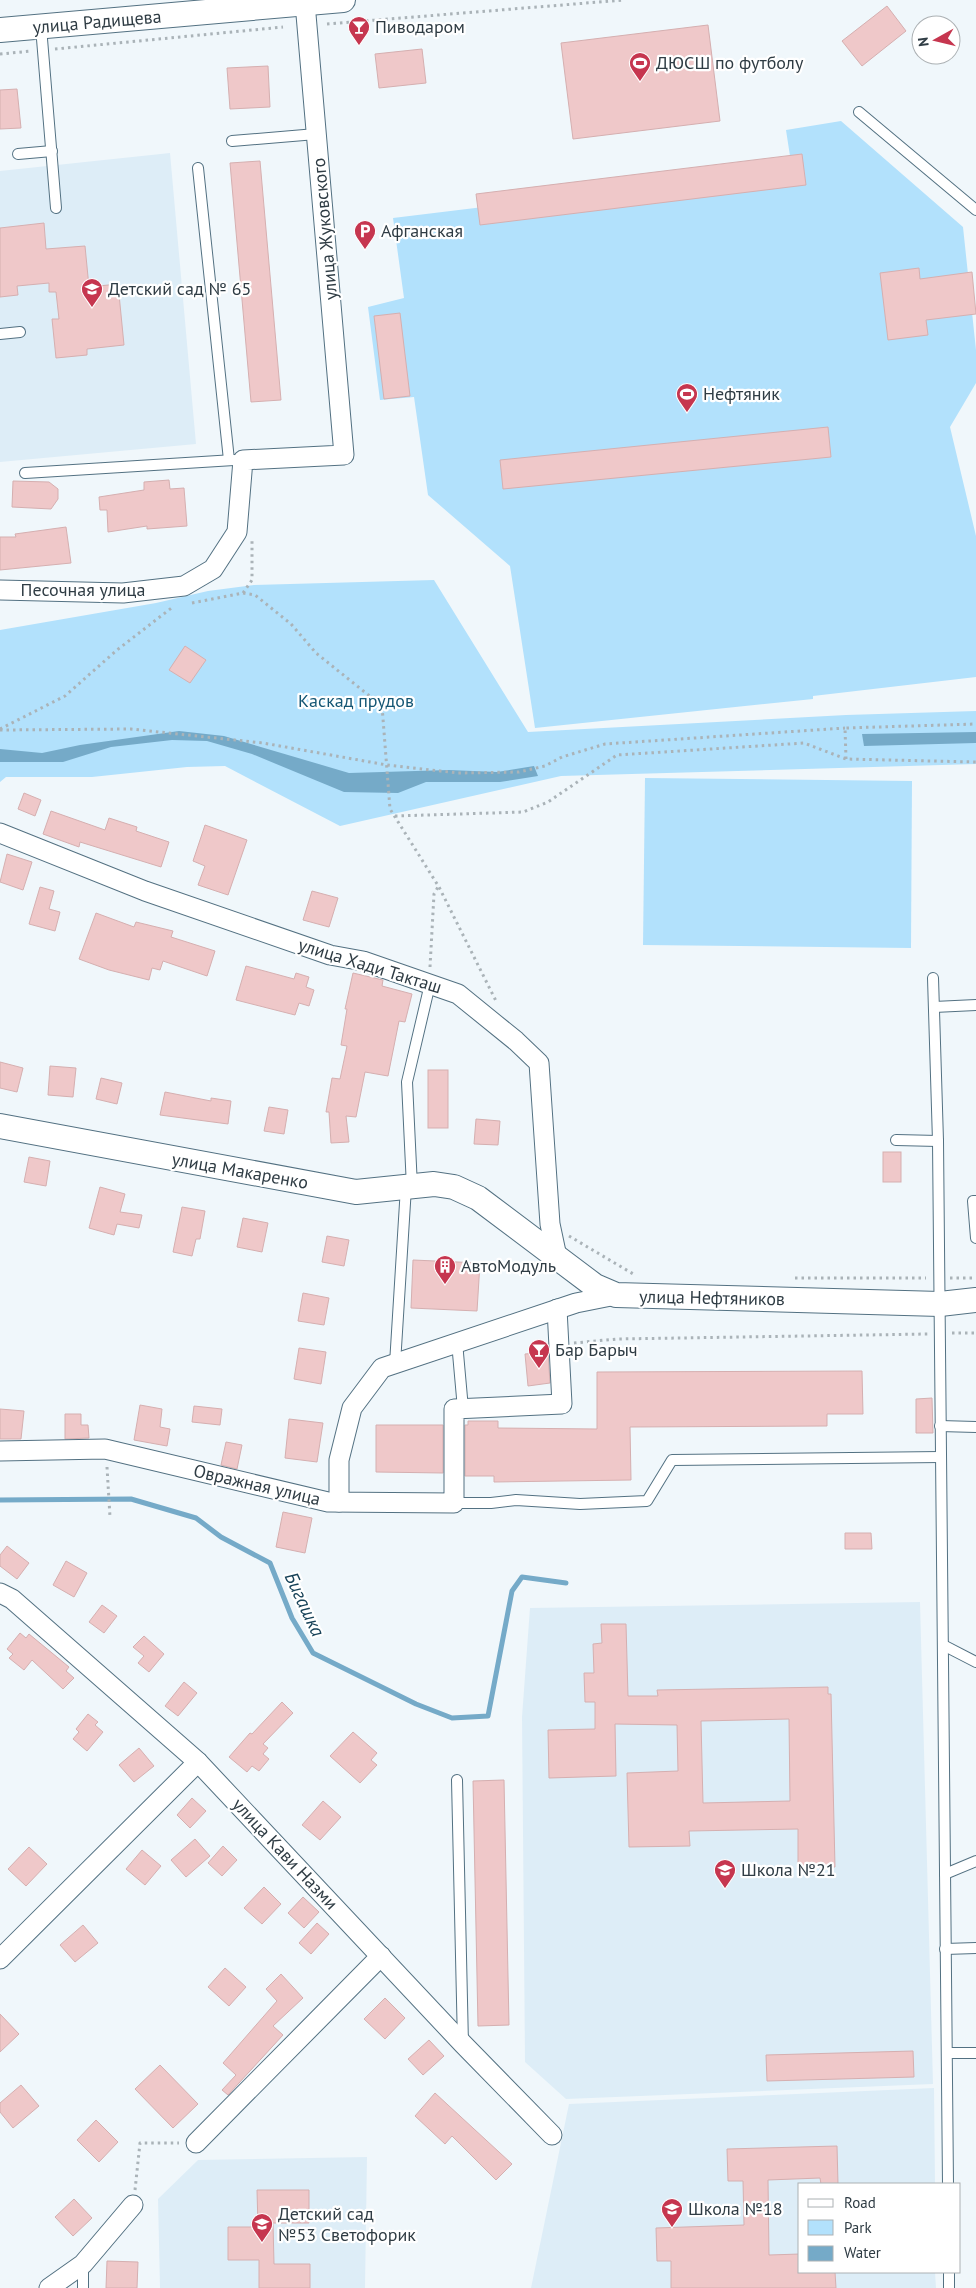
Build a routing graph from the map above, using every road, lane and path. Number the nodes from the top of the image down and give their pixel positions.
1 (343, 0) edge
2 (305, 3) junction
3 (222, 5) edge
4 (41, 27) junction
5 (0, 30) edge
6 (858, 112) dead end
7 (316, 134) junction
8 (232, 141) dead end
9 (52, 151) junction
10 (18, 154) dead end
11 (198, 168) dead end
12 (56, 208) dead end
13 (976, 210) edge
14 (20, 332) dead end
15 (0, 334) edge
16 (236, 460) junction
17 (26, 473) dead end
18 (0, 590) edge
19 (190, 603) dead end
20 (181, 605) dead end
21 (976, 724) edge
22 (845, 728) junction
23 (0, 730) edge
24 (846, 759) junction
25 (976, 762) edge
26 (387, 765) junction
27 (394, 816) junction
28 (0, 833) edge
29 (439, 887) junction
30 (933, 978) dead end
31 (430, 984) junction
32 (976, 1005) edge
33 (934, 1006) junction
34 (500, 1009) dead end
35 (0, 1126) edge
36 (896, 1140) dead end
37 (938, 1141) junction
38 (409, 1187) junction
39 (478, 1198) joint
40 (976, 1201) edge
41 (550, 1224) junction
42 (976, 1238) edge
43 (556, 1257) junction
44 (639, 1278) dead end
45 (789, 1278) dead end
46 (939, 1278) junction
47 (976, 1278) edge
48 (616, 1295) junction
49 (976, 1300) edge
50 (940, 1304) junction
51 (557, 1309) junction
52 (976, 1333) edge
53 (939, 1334) junction
54 (457, 1342) junction
55 (559, 1345) junction
56 (395, 1364) junction
57 (464, 1409) junction
58 (940, 1426) junction
59 (976, 1427) edge
60 (0, 1451) edge
61 (941, 1457) junction
62 (108, 1488) dead end
63 (339, 1502) junction
64 (454, 1503) junction
65 (110, 1517) dead end
66 (0, 1593) edge
67 (943, 1645) junction
68 (976, 1662) edge
69 (198, 1762) junction
70 (456, 1780) dead end
71 (976, 1861) edge
72 (945, 1874) junction
73 (976, 1948) edge
74 (945, 1949) junction
75 (381, 1956) junction
76 (0, 1959) edge
77 (463, 2044) junction
78 (947, 2053) junction
79 (976, 2053) edge
80 (552, 2135) dead end
81 (196, 2143) joint
82 (948, 2183) edge
83 (133, 2205) joint
84 (83, 2264) junction
85 (949, 2273) edge
86 (49, 2288) edge
87 (83, 2288) edge
88 (949, 2288) edge

1 - 2 street, улица Радищева
2 - 3 street, улица Радищева
2 - 7 street, улица Жуковского
3 - 4 street, улица Радищева
4 - 5 street, улица Радищева
4 - 9 lane
6 - 13 lane
7 - 8 lane
7 - 16 street, улица Жуковского
9 - 10 lane
9 - 12 lane
11 - 16 lane
14 - 15 lane
16 - 17 lane
16 - 18 street, Песочная улица
19 - 26 path
20 - 23 path
21 - 22 path
22 - 24 path
22 - 26 path
23 - 26 path
24 - 25 path
24 - 27 path
26 - 27 path
27 - 29 path
28 - 31 street, улица Хади Такташ
29 - 31 path
29 - 34 path
30 - 33 lane
31 - 38 lane
31 - 41 street, улица Хади Такташ
32 - 33 lane
33 - 37 lane
35 - 38 street, улица Макаренко
36 - 37 lane
37 - 46 lane
38 - 39 street, улица Макаренко
38 - 56 lane
39 - 43 street, улица Нефтяников
40 - 42 lane
41 - 43 street, улица Хади Такташ
41 - 44 path
43 - 48 street, улица Нефтяников
45 - 46 path
46 - 47 path
46 - 50 lane
48 - 50 street, улица Нефтяников
48 - 51 street
49 - 50 street, улица Нефтяников
50 - 53 lane
51 - 54 street
51 - 55 street
52 - 53 path
53 - 55 path
53 - 58 lane
54 - 56 street
54 - 57 lane
55 - 57 street
56 - 63 street
57 - 64 street
58 - 59 lane
58 - 61 lane
60 - 63 street, Овражная улица
61 - 64 lane, Овражная улица
61 - 67 lane
62 - 65 path
63 - 64 street, Овражная улица
66 - 69 street, улица Кави Назми
67 - 68 lane
67 - 72 lane
69 - 75 street, улица Кави Назми
69 - 76 street
70 - 77 lane
71 - 72 lane
72 - 74 lane
73 - 74 lane
74 - 78 lane
75 - 77 street, улица Кави Назми
75 - 81 street
77 - 80 street, улица Кави Назми
78 - 79 lane
78 - 82 lane
81 - 83 path
83 - 84 street
84 - 86 street
84 - 87 lane
85 - 88 lane

